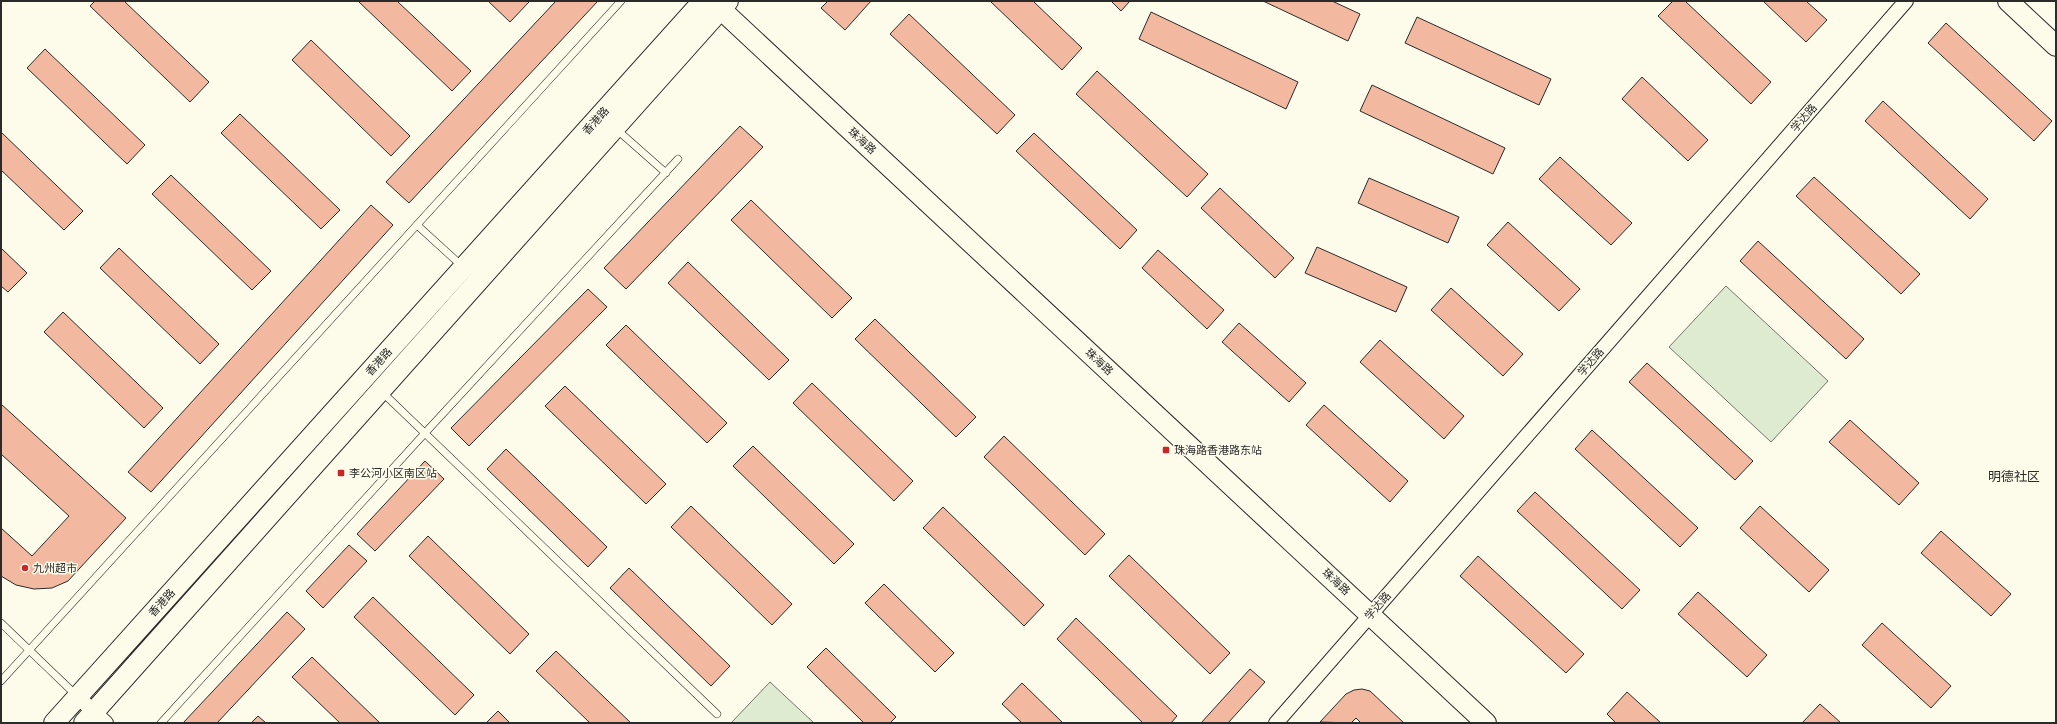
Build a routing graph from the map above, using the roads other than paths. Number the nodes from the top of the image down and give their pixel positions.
1 (621, 1) edge
2 (1906, 1) edge
3 (2008, 1) edge
4 (716, 3) edge
5 (2056, 46) edge
6 (615, 128) junction
7 (678, 159) dead end
8 (666, 173) junction
9 (417, 225) junction
10 (464, 268) junction
11 (380, 391) junction
12 (425, 433) junction
13 (1371, 614) junction
14 (1, 623) edge
15 (29, 650) junction
16 (1, 681) edge
17 (78, 697) junction
18 (717, 714) dead end
19 (95, 719) edge
20 (54, 723) edge
21 (161, 723) edge
22 (1276, 723) edge
23 (1486, 723) edge

1 - 9 lane
2 - 13 street, 学达路
3 - 5 main road
4 - 6 main road, 香港路
4 - 10 main road, 香港路
4 - 13 main road, 珠海路
6 - 8 lane
6 - 11 main road, 香港路
7 - 8 lane
8 - 12 lane
9 - 10 lane
9 - 15 lane
10 - 17 main road, 香港路
11 - 12 lane
11 - 19 main road, 香港路
12 - 18 lane
12 - 21 lane
13 - 22 street, 学达路
13 - 23 main road, 珠海路
14 - 15 lane
15 - 16 lane
15 - 17 lane
17 - 19 street
17 - 20 main road, 香港路

